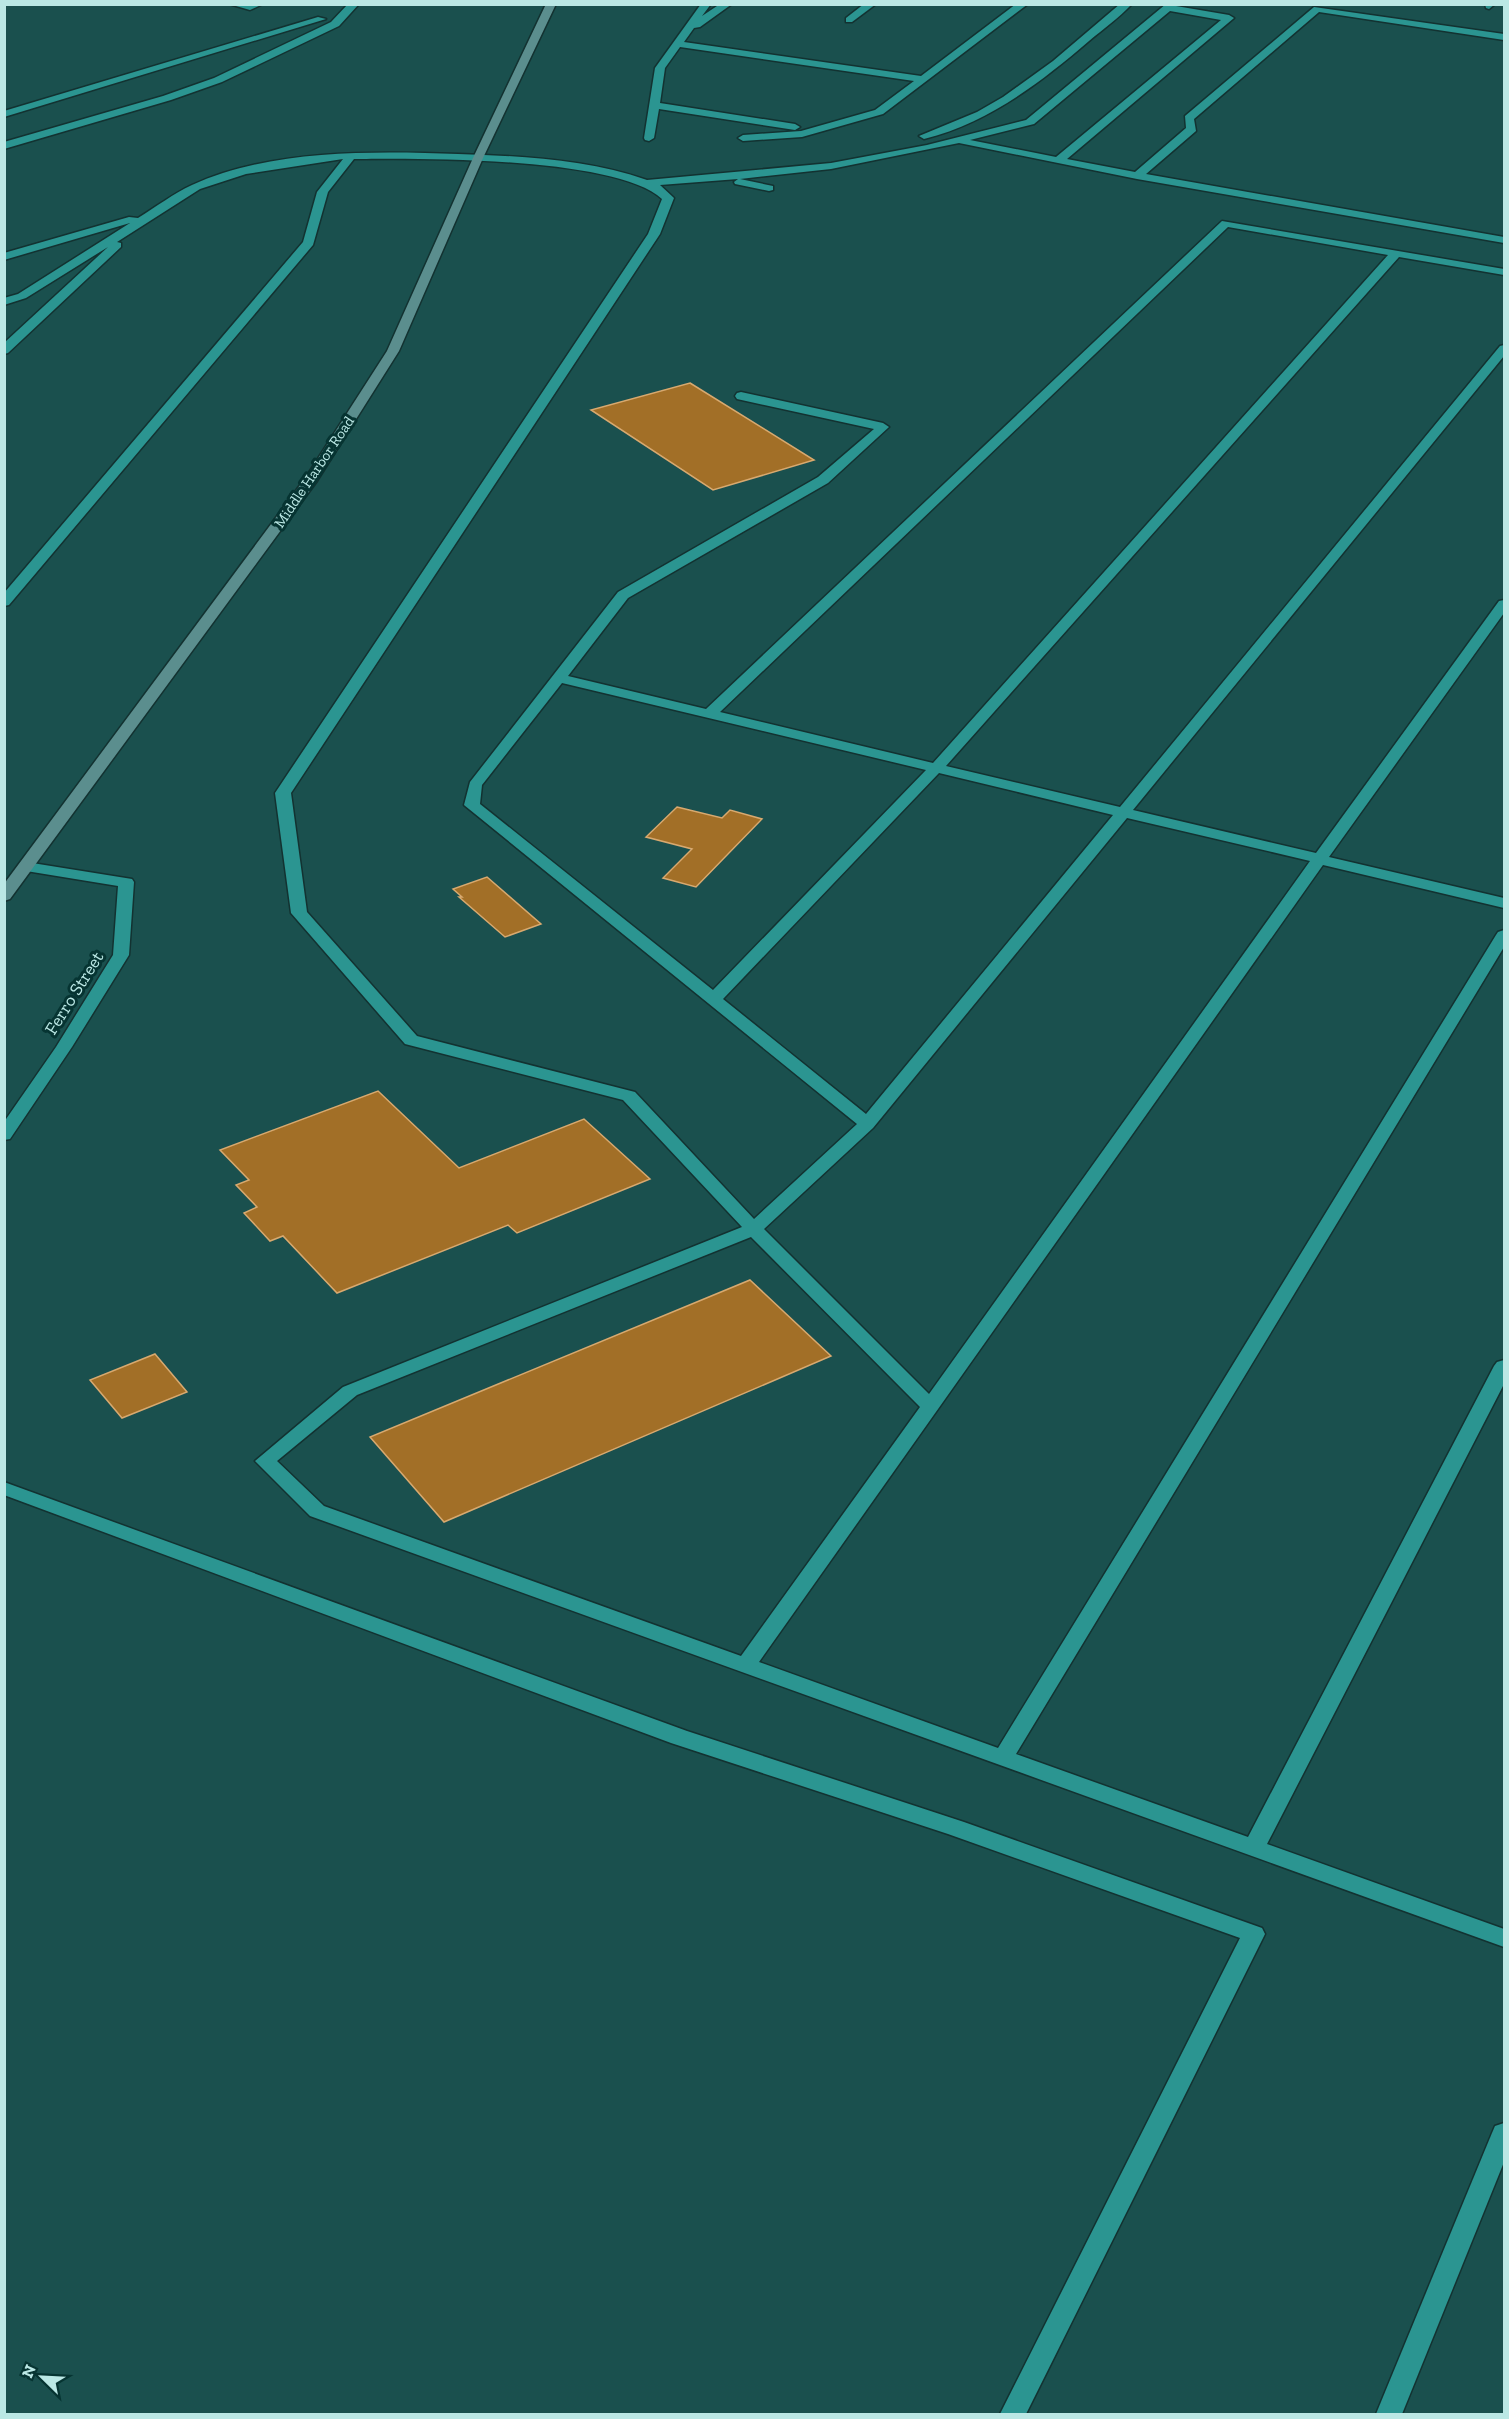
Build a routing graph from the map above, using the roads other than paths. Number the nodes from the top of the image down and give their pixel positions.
1 (234, 4) edge
2 (258, 4) edge
3 (354, 4) edge
4 (550, 4) edge
5 (706, 4) edge
6 (727, 4) edge
7 (871, 4) edge
8 (1023, 4) edge
9 (1126, 4) edge
10 (1171, 6) edge
11 (849, 20) dead end
12 (690, 29) junction
13 (1504, 37) edge
14 (679, 44) junction
15 (921, 79) junction
16 (654, 105) junction
17 (4, 114) edge
18 (816, 130) junction
19 (935, 133) junction
20 (649, 138) dead end
21 (744, 138) dead end
22 (956, 140) junction
23 (4, 146) edge
24 (858, 149) dead end
25 (351, 156) junction
26 (814, 156) dead end
27 (478, 158) junction
28 (1059, 160) junction
29 (1137, 176) junction
30 (715, 177) junction
31 (645, 183) junction
32 (769, 188) dead end
33 (152, 213) junction
34 (1504, 240) edge
35 (1396, 253) junction
36 (4, 257) edge
37 (1504, 272) edge
38 (4, 302) edge
39 (4, 350) edge
40 (1504, 350) edge
41 (741, 396) dead end
42 (4, 602) edge
43 (1504, 603) edge
44 (559, 678) junction
45 (709, 714) junction
46 (936, 768) junction
47 (1122, 812) junction
48 (1319, 859) junction
49 (26, 867) junction
50 (4, 896) edge
51 (1504, 903) edge
52 (1504, 936) edge
53 (714, 999) junction
54 (867, 1124) junction
55 (4, 1135) edge
56 (754, 1229) junction
57 (1504, 1366) edge
58 (930, 1406) junction
59 (4, 1488) edge
60 (746, 1665) junction
61 (1003, 1758) junction
62 (1254, 1848) junction
63 (1504, 1938) edge
64 (1504, 2133) edge
65 (1013, 2415) edge
66 (1389, 2415) edge

1 - 2 street
3 - 17 street
3 - 23 street
4 - 27 main road, Middle Harbor Road
5 - 12 street
6 - 12 street
7 - 11 street
8 - 15 street
9 - 19 street
10 - 22 street
10 - 28 street
12 - 14 street
13 - 29 street
14 - 15 street
14 - 16 street
15 - 18 street
16 - 18 street
16 - 20 street
18 - 21 street
19 - 22 street
19 - 24 street
22 - 28 street
22 - 30 street
25 - 27 street
25 - 33 street
25 - 42 street
26 - 31 street
27 - 31 street
27 - 49 main road, Middle Harbor Road
28 - 29 street
29 - 34 street
30 - 31 street
30 - 32 street
31 - 56 street
33 - 36 street
33 - 38 street
33 - 39 street
35 - 37 street
35 - 45 street
35 - 46 street
40 - 47 street
41 - 44 street
43 - 48 street
44 - 45 street
44 - 53 street
45 - 46 street
46 - 47 street
46 - 53 street
47 - 48 street
47 - 54 street
48 - 51 street
48 - 58 street
49 - 50 main road, Middle Harbor Road
49 - 55 street, Ferro Street
52 - 61 street
53 - 54 street
54 - 56 street
56 - 58 street
56 - 60 street
57 - 62 street
58 - 60 street
59 - 65 street
60 - 61 street
61 - 62 street
62 - 63 street
64 - 66 street

